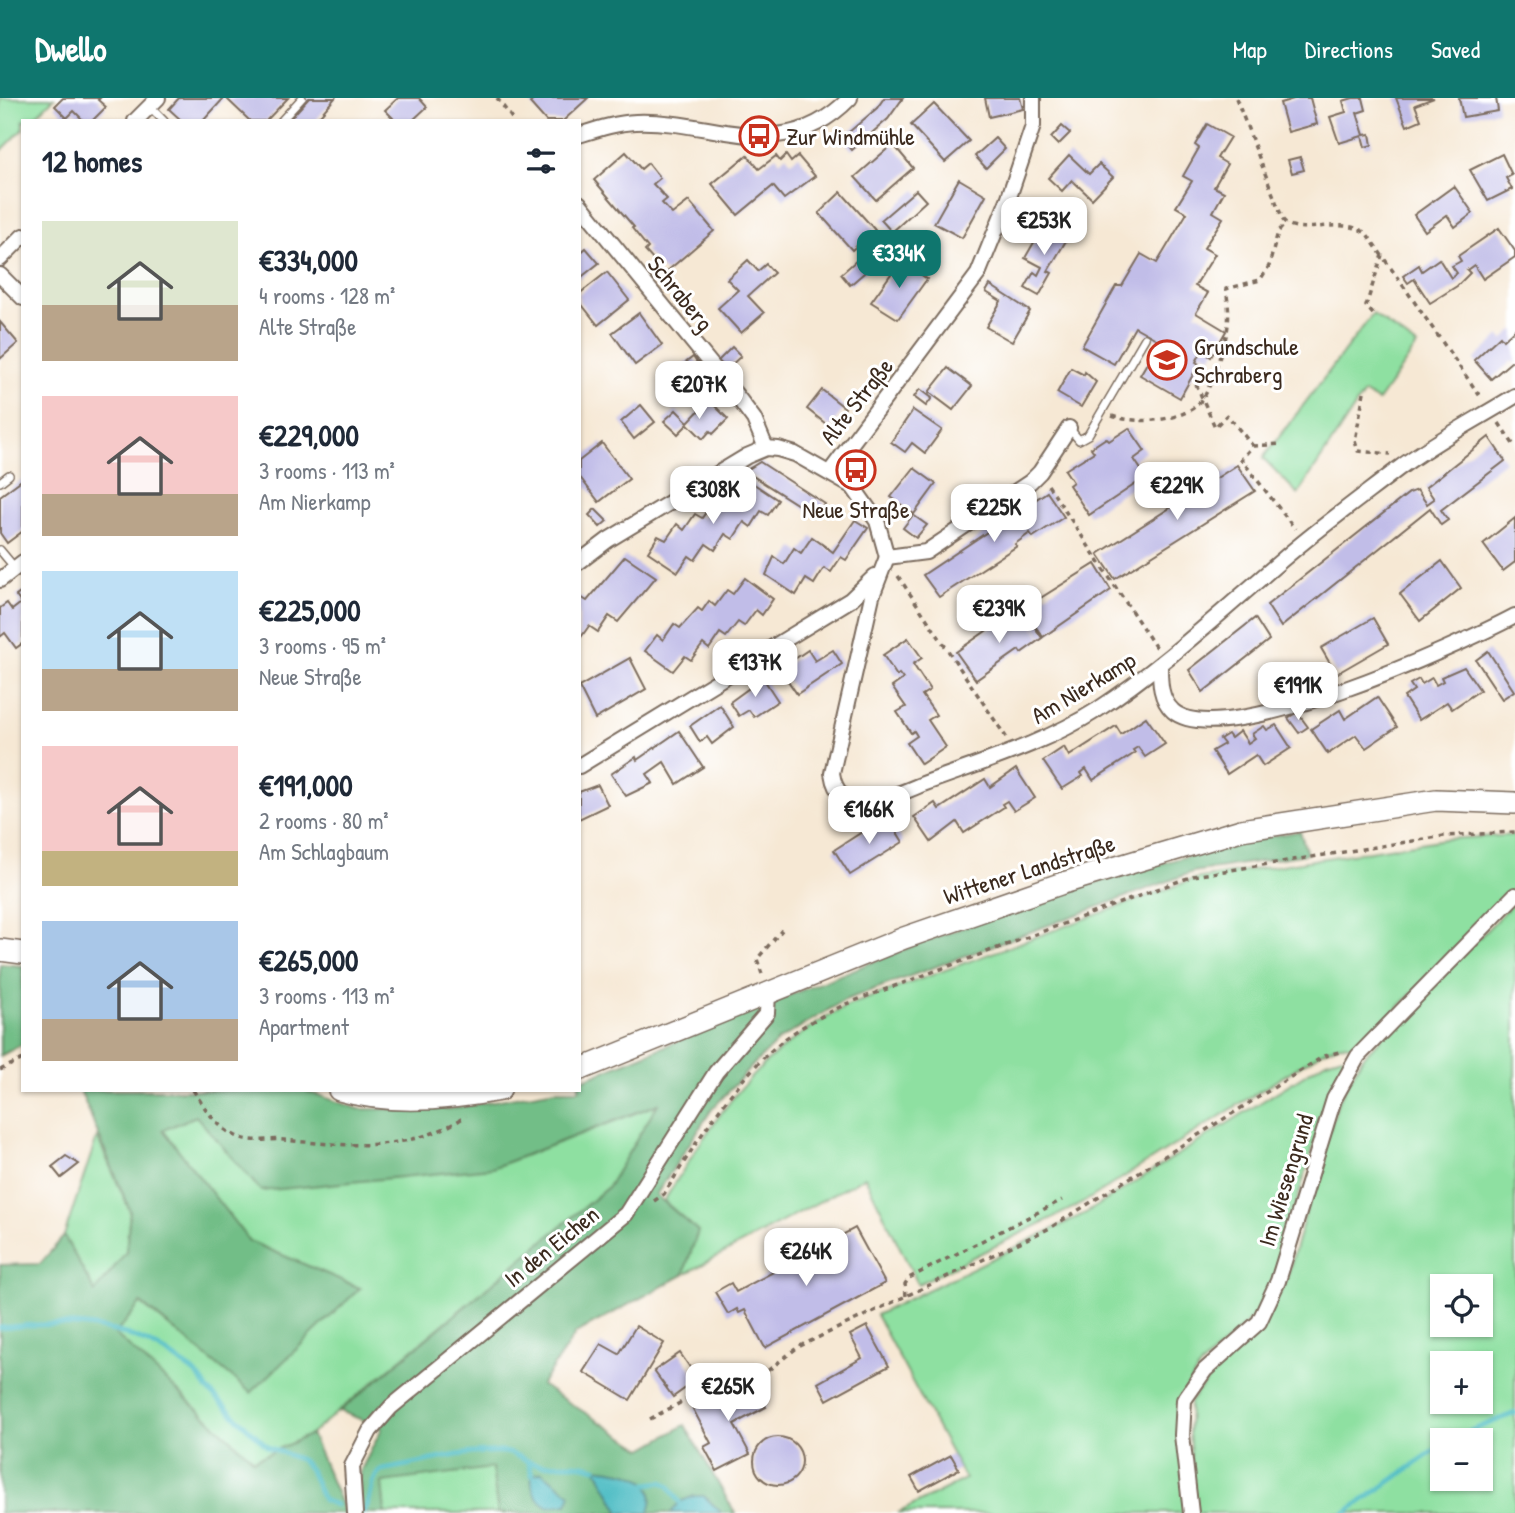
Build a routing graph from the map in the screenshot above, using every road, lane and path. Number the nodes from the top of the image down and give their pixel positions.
1 (302, 98) edge
2 (496, 98) edge
3 (850, 98) edge
4 (1033, 98) edge
5 (1236, 98) edge
6 (153, 102) edge
7 (137, 119) edge
8 (163, 119) edge
9 (283, 119) edge
10 (512, 119) edge
11 (581, 134) edge
12 (581, 205) edge
13 (1286, 223) junction
14 (21, 238) edge
15 (1382, 255) junction
16 (0, 259) edge
17 (0, 275) edge
18 (21, 296) edge
19 (1373, 314) dead end
20 (1145, 338) dead end
21 (1196, 384) dead end
22 (1364, 393) dead end
23 (1515, 396) edge
24 (1203, 399) junction
25 (1491, 411) junction
26 (1103, 414) junction
27 (1069, 428) joint
28 (1280, 444) dead end
29 (1253, 446) junction
30 (1515, 447) edge
31 (766, 448) junction
32 (1416, 457) junction
33 (830, 472) junction
34 (1040, 472) junction
35 (9, 475) dead end
36 (0, 482) edge
37 (1304, 542) junction
38 (0, 550) edge
39 (887, 557) junction
40 (581, 560) edge
41 (19, 565) edge
42 (898, 576) dead end
43 (0, 580) edge
44 (1515, 615) edge
45 (1146, 633) dead end
46 (1160, 666) junction
47 (1014, 750) junction
48 (581, 765) edge
49 (1515, 803) edge
50 (1515, 832) edge
51 (1515, 895) edge
52 (782, 930) dead end
53 (0, 950) edge
54 (21, 953) edge
55 (768, 993) junction
56 (1358, 1055) junction
57 (21, 1060) edge
58 (581, 1069) edge
59 (0, 1070) edge
60 (193, 1092) edge
61 (348, 1092) edge
62 (490, 1092) edge
63 (636, 1199) junction
64 (1062, 1200) dead end
65 (905, 1296) junction
66 (650, 1419) dead end
67 (355, 1513) edge
68 (1191, 1513) edge

1 - 9 lane
2 - 10 path
3 - 11 street
4 - 33 street, Alte Straße
5 - 13 path
6 - 7 street
6 - 8 lane
12 - 31 street, Schraberg
13 - 15 path
13 - 24 path
14 - 16 street
15 - 19 path
15 - 25 path
17 - 18 street
20 - 26 lane
21 - 24 path
22 - 32 path
23 - 25 street, Am Nierkamp
24 - 26 path
24 - 29 path
25 - 30 path
25 - 32 street, Am Nierkamp
26 - 27 lane
27 - 34 street
28 - 29 path
29 - 37 path
31 - 33 street, Alte Straße
31 - 40 street
32 - 37 street, Am Nierkamp
33 - 39 street
34 - 39 street
34 - 45 path
35 - 36 lane
37 - 46 street, Am Nierkamp
38 - 41 lane
39 - 47 street, Am Nierkamp
39 - 48 street
41 - 43 street
42 - 47 path
44 - 46 street
46 - 47 street, Am Nierkamp
49 - 55 main road, Wittener Landstraße
50 - 63 path
51 - 56 street, Im Wiesengrund
52 - 55 path
53 - 54 main road
55 - 58 main road, Wittener Landstraße
55 - 63 street, In den Eichen
56 - 65 path
56 - 68 street, Im Wiesengrund
57 - 59 path
60 - 62 path
61 - 62 main road
63 - 67 street, In den Eichen
64 - 65 path
65 - 66 path

